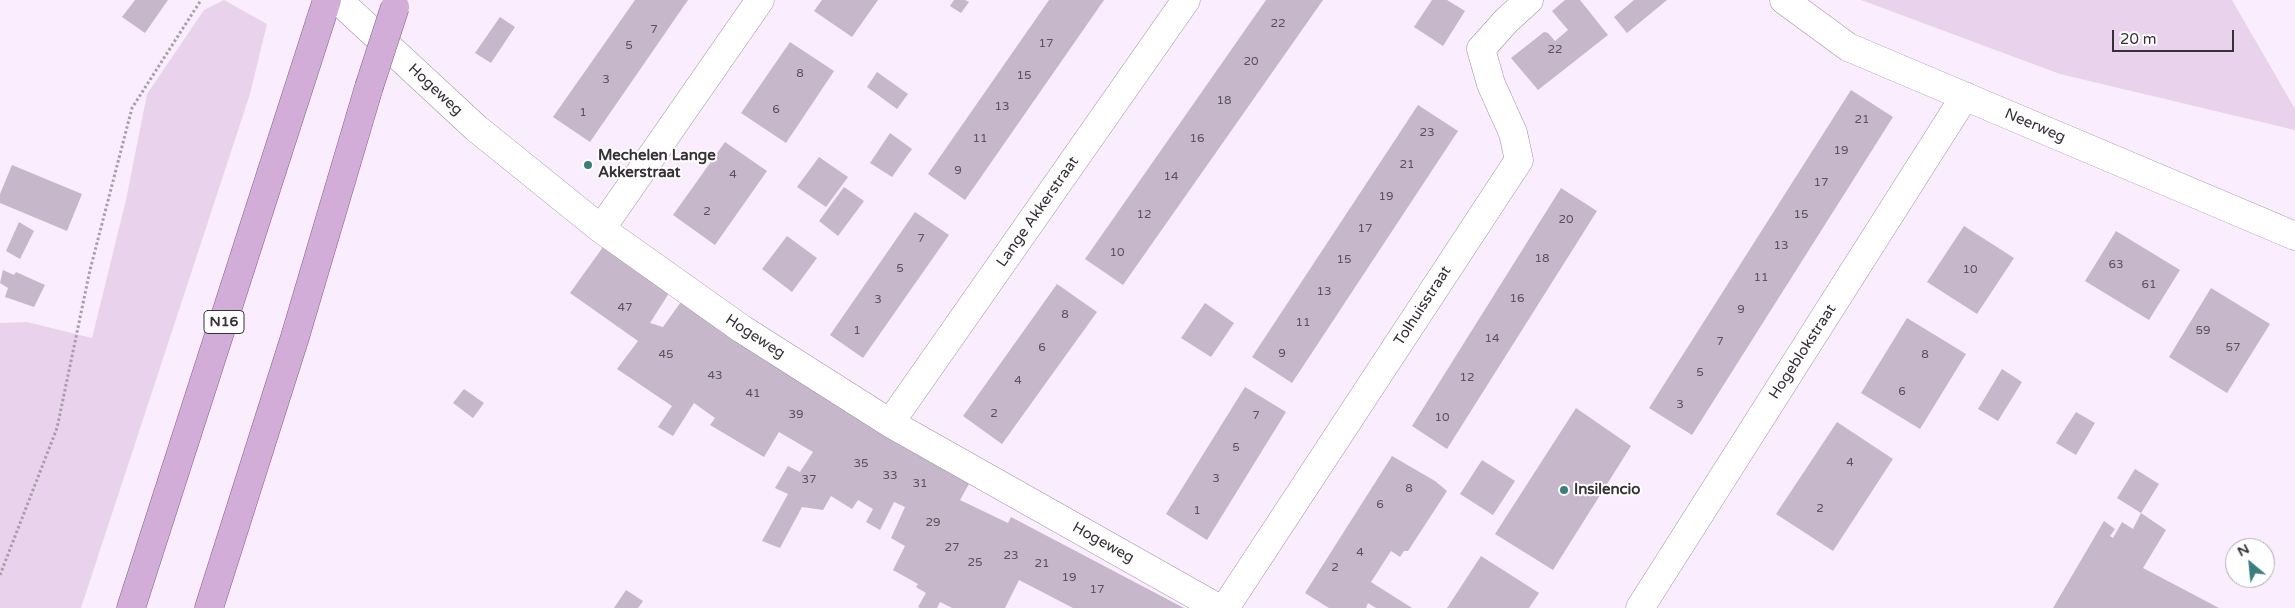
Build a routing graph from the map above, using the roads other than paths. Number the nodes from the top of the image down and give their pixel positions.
1 (327, 0) edge
2 (338, 0) edge
3 (760, 0) edge
4 (1186, 0) edge
5 (1529, 0) edge
6 (1784, 0) edge
7 (396, 3) edge
8 (1966, 96) junction
9 (601, 229) junction
10 (2295, 236) edge
11 (890, 423) junction
12 (131, 608) edge
13 (209, 608) edge
14 (1218, 608) edge
15 (1225, 608) edge
16 (1640, 608) edge

1 - 12 main road, N16
2 - 9 street, Hogeweg
3 - 9 street
4 - 11 street, Lange Akkerstraat
5 - 15 street, Tolhuisstraat
6 - 8 street, Neerweg
7 - 13 main road, bridge
8 - 10 street, Neerweg
8 - 16 street, Hogeblokstraat
9 - 11 street, Hogeweg
11 - 14 street, Hogeweg

